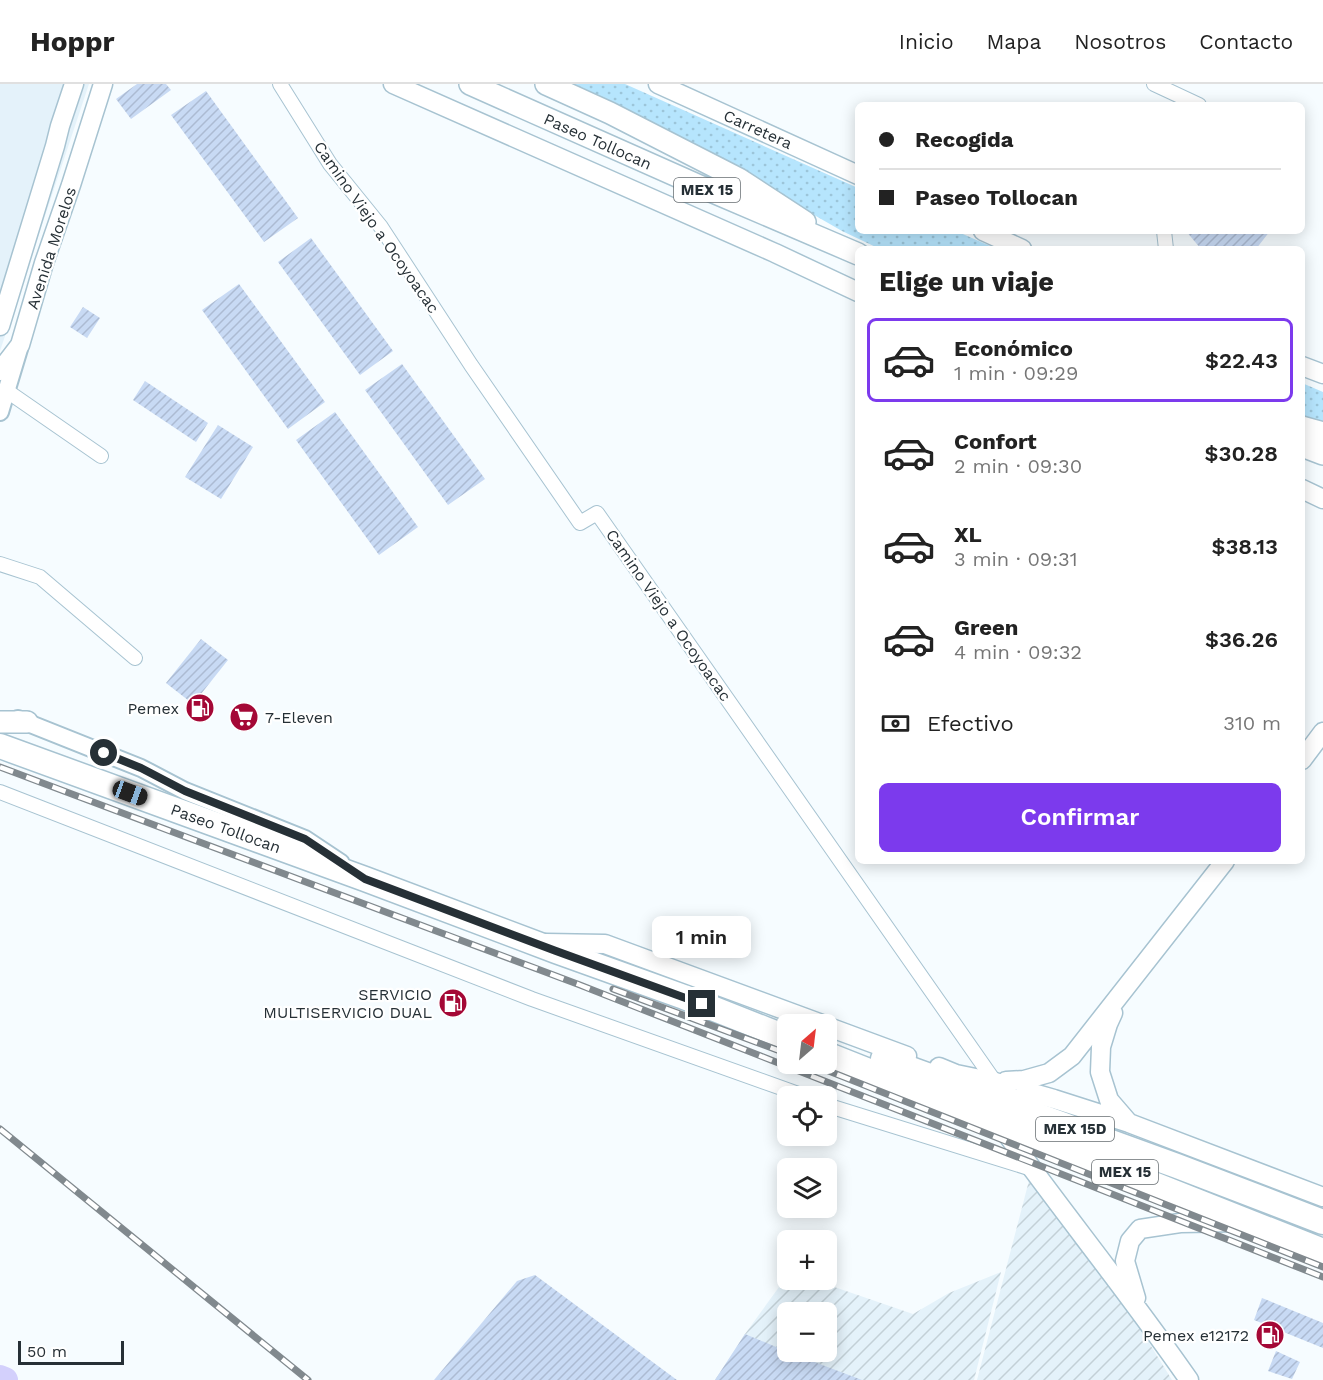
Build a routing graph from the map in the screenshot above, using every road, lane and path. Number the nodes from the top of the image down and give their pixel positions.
1 (74, 84) edge
2 (103, 84) edge
3 (280, 84) edge
4 (393, 84) edge
5 (470, 84) edge
6 (546, 84) edge
7 (658, 84) edge
8 (1154, 84) edge
9 (1193, 102) edge
10 (855, 174) edge
11 (990, 234) edge
12 (1016, 246) edge
13 (853, 252) edge
14 (855, 291) edge
15 (0, 326) edge
16 (20, 345) junction
17 (1305, 367) edge
18 (0, 371) edge
19 (1322, 372) edge
20 (7, 391) junction
21 (0, 412) edge
22 (1305, 428) edge
23 (1323, 433) edge
24 (1305, 447) edge
25 (1323, 454) edge
26 (100, 456) dead end
27 (1305, 490) edge
28 (1323, 498) edge
29 (0, 564) edge
30 (135, 658) dead end
31 (0, 712) edge
32 (0, 722) edge
33 (27, 722) junction
34 (1323, 732) edge
35 (0, 746) edge
36 (1305, 756) edge
37 (0, 792) edge
38 (1223, 864) edge
39 (365, 879) junction
40 (535, 943) junction
41 (1124, 991) junction
42 (794, 1014) edge
43 (756, 1025) junction
44 (777, 1029) edge
45 (837, 1030) edge
46 (777, 1034) edge
47 (837, 1044) edge
48 (837, 1058) edge
49 (995, 1082) junction
50 (777, 1086) edge
51 (837, 1108) edge
52 (998, 1122) junction
53 (1129, 1123) junction
54 (1032, 1169) junction
55 (1323, 1197) edge
56 (1251, 1222) junction
57 (1323, 1222) edge
58 (1323, 1251) edge
59 (1141, 1314) junction
60 (1189, 1380) edge

1 - 15 main road, Avenida Morelos
2 - 16 main road, Avenida Morelos
3 - 49 street, Camino Viejo a Ocoyoacac
4 - 14 main road
5 - 13 highway, Paseo Tollocan / MEX 15
6 - 13 highway
7 - 10 main road, Carretera
8 - 9 street
11 - 12 main road
16 - 18 main road
16 - 20 street, Avenida Morelos
17 - 19 main road
20 - 21 street, Avenida Morelos
20 - 26 street
22 - 23 highway
24 - 25 highway
27 - 28 main road
29 - 30 street
31 - 33 street
32 - 33 highway
33 - 39 street
34 - 36 main road
35 - 39 highway, Paseo Tollocan
37 - 50 street
38 - 41 main road
39 - 40 highway, Paseo Tollocan
40 - 42 main road
40 - 43 highway, Paseo Tollocan
41 - 49 main road
41 - 53 main road
43 - 44 highway
43 - 46 highway
45 - 49 main road
47 - 57 highway, MEX 15D
48 - 52 highway, MEX 15
49 - 53 main road
51 - 54 street
52 - 54 main road
52 - 56 highway, MEX 15
53 - 55 main road
54 - 59 main road
56 - 58 highway, MEX 15
56 - 59 main road
59 - 60 main road

